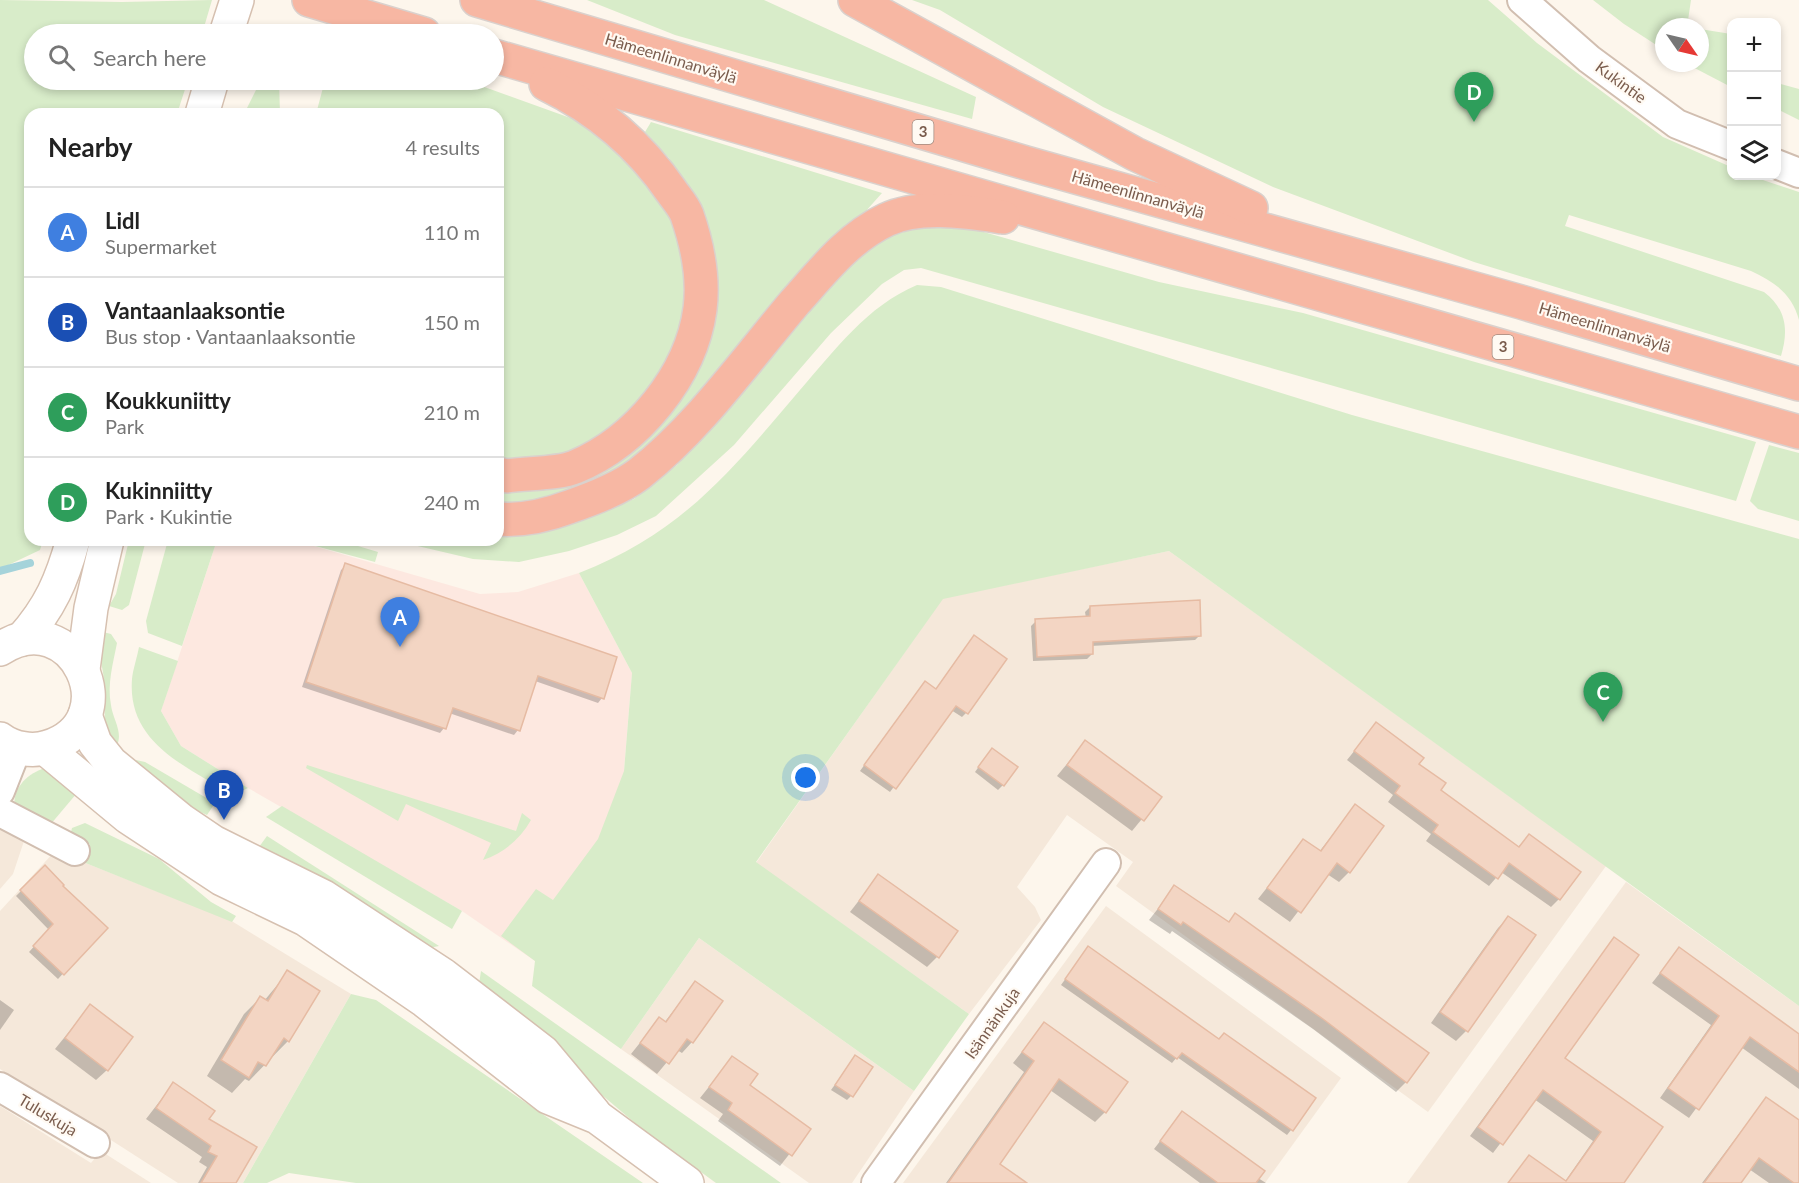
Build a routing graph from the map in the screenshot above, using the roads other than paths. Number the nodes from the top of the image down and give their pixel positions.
1 (237, 0) edge
2 (309, 0) edge
3 (477, 0) edge
4 (855, 0) edge
5 (1522, 0) edge
6 (229, 24) edge
7 (391, 24) edge
8 (504, 60) edge
9 (504, 62) edge
10 (209, 90) edge
11 (204, 108) edge
12 (1727, 144) edge
13 (1781, 166) edge
14 (1799, 173) edge
15 (1097, 229) junction
16 (1371, 259) junction
17 (1799, 384) edge
18 (1799, 432) edge
19 (504, 475) edge
20 (504, 520) edge
21 (71, 546) edge
22 (106, 546) edge
23 (11, 644) edge
24 (83, 669) junction
25 (84, 715) junction
26 (21, 745) edge
27 (0, 791) edge
28 (0, 812) edge
29 (75, 851) dead end
30 (1106, 862) dead end
31 (0, 1087) edge
32 (597, 1117) junction
33 (95, 1143) dead end
34 (687, 1183) edge
35 (876, 1183) edge

1 - 6 main road
2 - 7 highway
3 - 16 highway, Hämeenlinnanväylä / 3
4 - 16 highway
5 - 12 street, Kukintie
8 - 15 highway, 3
9 - 19 highway
10 - 11 main road
13 - 14 street
15 - 18 highway, 3
15 - 20 highway
16 - 17 highway, Hämeenlinnanväylä / 3
21 - 23 main road
22 - 24 main road
23 - 24 main road
24 - 25 main road
25 - 26 main road
25 - 32 main road
26 - 27 street
26 - 32 main road
28 - 29 street
30 - 35 street, Isännänkuja
31 - 33 street, Tuluskuja
32 - 34 main road

